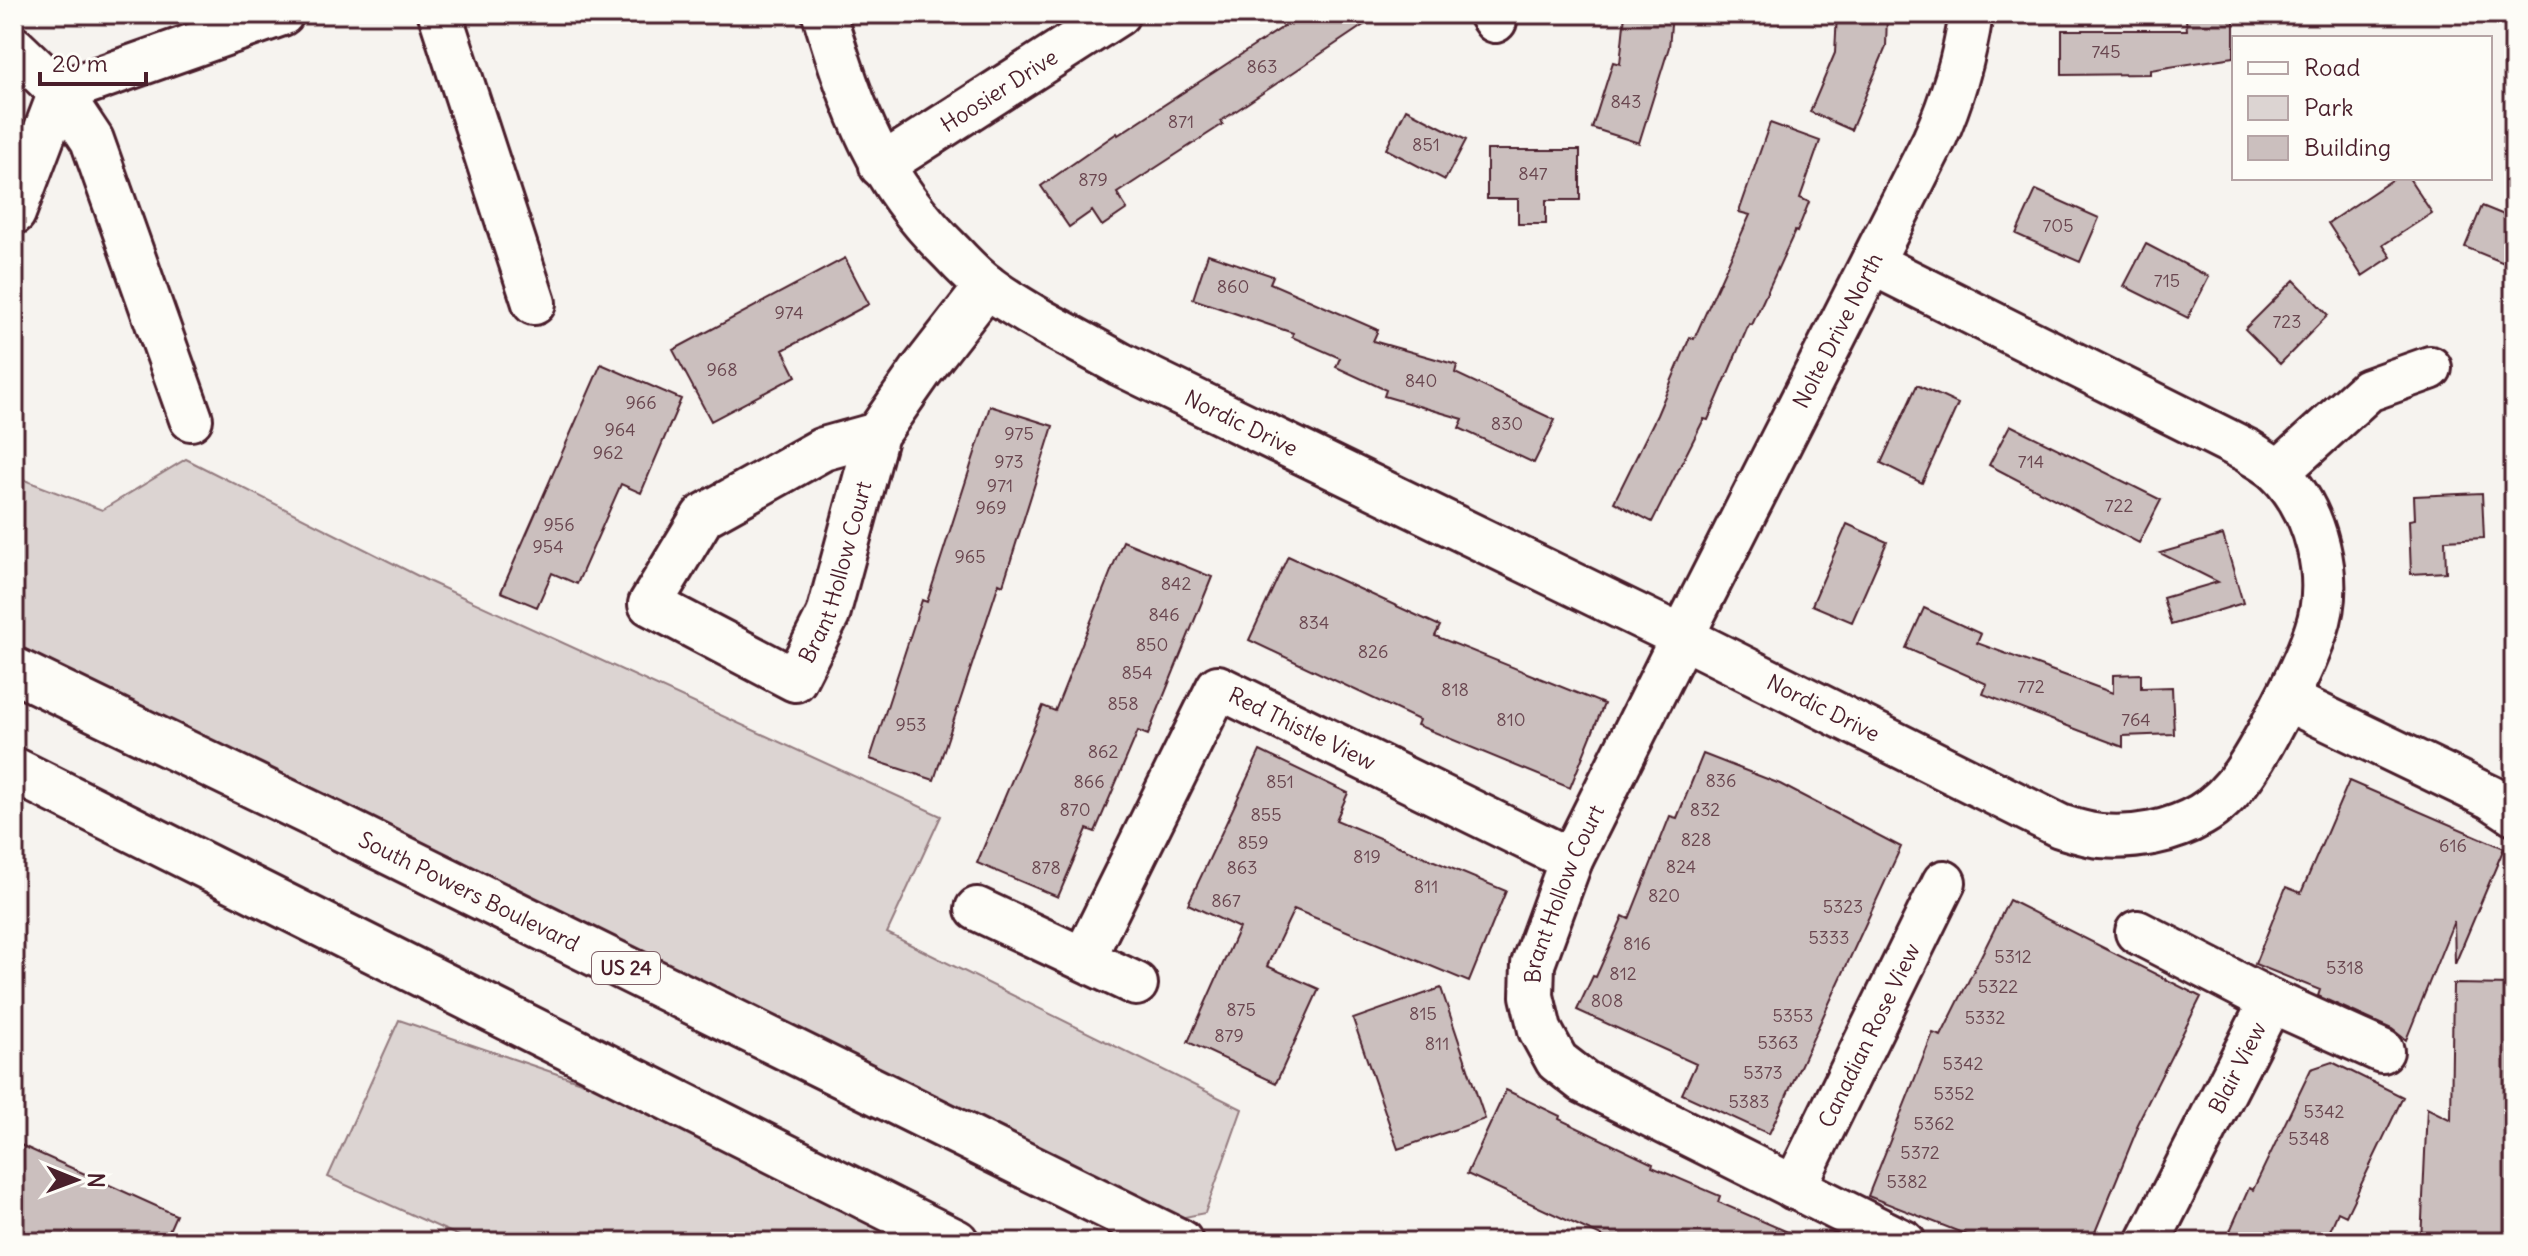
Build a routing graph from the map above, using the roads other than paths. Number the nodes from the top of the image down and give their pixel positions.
1 (282, 14) edge
2 (440, 14) edge
3 (824, 14) edge
4 (1118, 14) edge
5 (1971, 14) edge
6 (14, 48) edge
7 (60, 92) junction
8 (881, 166) junction
9 (14, 213) edge
10 (1872, 263) junction
11 (987, 286) junction
12 (534, 303) dead end
13 (2430, 368) dead end
14 (191, 419) dead end
15 (877, 434) junction
16 (2278, 472) junction
17 (1682, 637) junction
18 (14, 670) edge
19 (2286, 699) junction
20 (14, 770) edge
21 (2514, 813) edge
22 (1571, 860) junction
23 (1944, 882) dead end
24 (977, 909) dead end
25 (2137, 932) dead end
26 (1084, 958) junction
27 (1136, 984) dead end
28 (2271, 1001) junction
29 (2382, 1051) dead end
30 (1794, 1188) junction
31 (956, 1242) edge
32 (1180, 1242) edge
33 (1904, 1242) edge
34 (2148, 1242) edge

1 - 7 street
2 - 12 street
3 - 8 street, Nordic Drive
4 - 8 street, Hoosier Drive
5 - 10 street, Nolte Drive North
6 - 7 street
7 - 9 street
7 - 14 street
8 - 11 street, Nordic Drive
10 - 16 street, Nordic Drive
10 - 17 street, Nolte Drive North
11 - 15 street, Brant Hollow Court
11 - 17 street, Nordic Drive
13 - 16 street
15 - 15 street, Brant Hollow Court
16 - 19 street, Nordic Drive
17 - 19 street, Nordic Drive
17 - 22 street, Brant Hollow Court
18 - 32 highway, South Powers Boulevard / US 24
19 - 21 street
20 - 31 highway
22 - 26 street, Red Thistle View
22 - 30 street, Brant Hollow Court
23 - 30 street, Canadian Rose View
24 - 26 street
25 - 28 street
26 - 27 street
28 - 29 street, Blair View
28 - 34 street, Blair View
30 - 33 street, Brant Hollow Court

